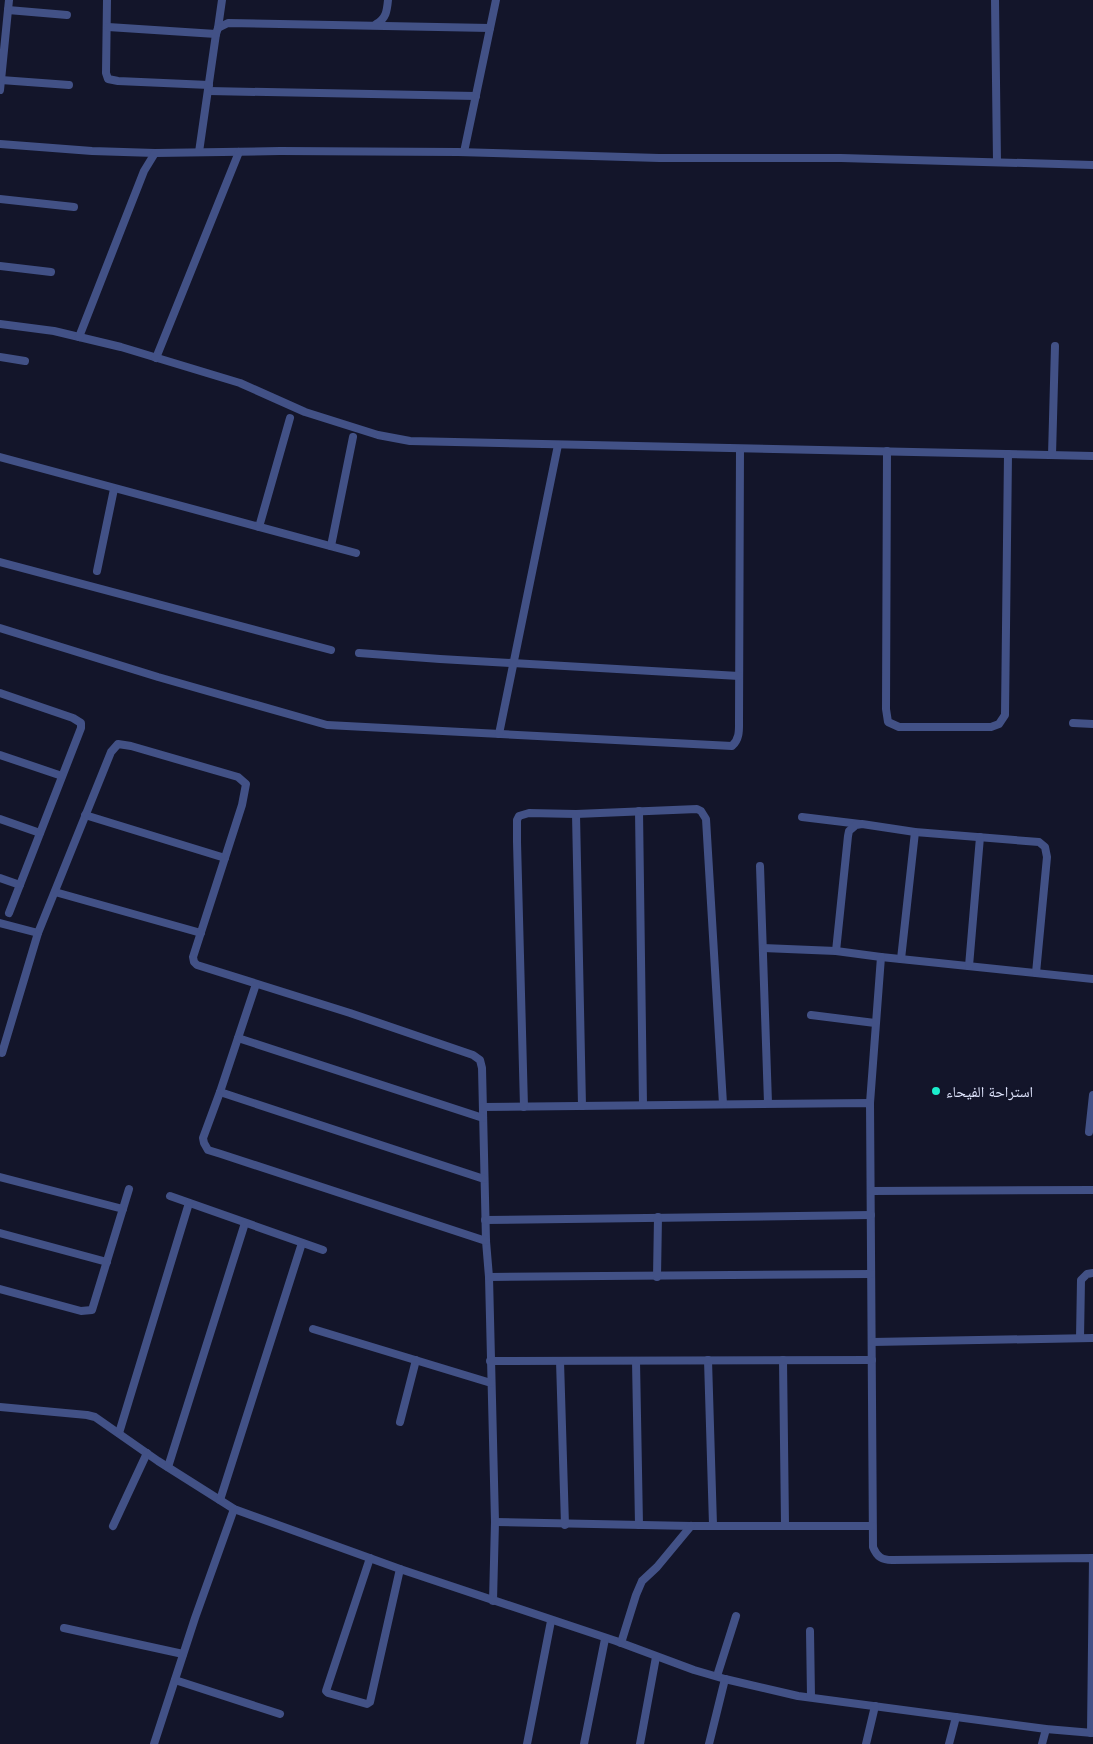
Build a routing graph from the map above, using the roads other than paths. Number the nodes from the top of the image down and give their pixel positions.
1 (9, 0) edge
2 (107, 0) edge
3 (222, 0) edge
4 (388, 0) edge
5 (496, 0) edge
6 (995, 0) edge
7 (8, 10) junction
8 (67, 15) dead end
9 (374, 25) junction
10 (108, 27) junction
11 (490, 28) junction
12 (217, 31) junction
13 (1, 80) edge
14 (69, 85) dead end
15 (209, 88) junction
16 (0, 90) edge
17 (476, 96) junction
18 (0, 144) edge
19 (200, 152) junction
20 (239, 152) junction
21 (464, 152) junction
22 (154, 153) junction
23 (997, 162) junction
24 (1093, 166) edge
25 (0, 199) edge
26 (74, 207) dead end
27 (0, 266) edge
28 (51, 272) dead end
29 (0, 324) edge
30 (78, 337) junction
31 (1055, 346) dead end
32 (0, 358) edge
33 (156, 358) junction
34 (25, 361) dead end
35 (290, 418) dead end
36 (352, 437) dead end
37 (558, 445) junction
38 (740, 449) junction
39 (887, 451) junction
40 (1008, 454) junction
41 (1052, 455) junction
42 (1093, 456) edge
43 (0, 457) edge
44 (114, 489) junction
45 (259, 527) junction
46 (331, 546) junction
47 (356, 553) dead end
48 (0, 562) edge
49 (97, 571) dead end
50 (0, 628) edge
51 (331, 650) dead end
52 (359, 653) dead end
53 (514, 663) junction
54 (739, 676) junction
55 (0, 693) edge
56 (1073, 723) dead end
57 (1093, 724) edge
58 (499, 734) junction
59 (0, 755) edge
60 (62, 776) junction
61 (639, 811) junction
62 (576, 814) junction
63 (85, 815) junction
64 (802, 817) dead end
65 (0, 819) edge
66 (862, 824) junction
67 (915, 832) junction
68 (40, 833) junction
69 (980, 837) junction
70 (225, 858) junction
71 (760, 866) dead end
72 (0, 878) edge
73 (20, 885) junction
74 (55, 892) junction
75 (9, 913) dead end
76 (0, 923) edge
77 (201, 933) junction
78 (38, 934) junction
79 (763, 948) junction
80 (836, 951) junction
81 (881, 957) junction
82 (901, 959) junction
83 (969, 966) junction
84 (1036, 973) junction
85 (1093, 979) edge
86 (256, 984) junction
87 (811, 1015) dead end
88 (875, 1024) junction
89 (238, 1038) junction
90 (2, 1053) dead end
91 (220, 1092) junction
92 (1093, 1095) edge
93 (768, 1103) junction
94 (870, 1103) junction
95 (722, 1104) junction
96 (643, 1105) junction
97 (524, 1106) junction
98 (582, 1106) junction
99 (482, 1107) junction
100 (483, 1118) junction
101 (1089, 1132) dead end
102 (0, 1177) edge
103 (484, 1179) junction
104 (129, 1189) dead end
105 (1093, 1190) edge
106 (871, 1191) junction
107 (170, 1196) dead end
108 (189, 1203) junction
109 (123, 1209) junction
110 (871, 1215) junction
111 (658, 1217) junction
112 (485, 1220) junction
113 (245, 1223) junction
114 (0, 1233) edge
115 (486, 1241) junction
116 (302, 1243) junction
117 (323, 1250) dead end
118 (107, 1262) junction
119 (1093, 1273) edge
120 (871, 1274) junction
121 (657, 1276) junction
122 (489, 1277) junction
123 (0, 1289) edge
124 (313, 1329) dead end
125 (1080, 1338) junction
126 (1093, 1338) edge
127 (872, 1342) junction
128 (416, 1360) junction
129 (490, 1360) junction
130 (708, 1360) junction
131 (783, 1360) junction
132 (872, 1360) junction
133 (560, 1361) junction
134 (636, 1361) junction
135 (491, 1383) junction
136 (0, 1407) edge
137 (400, 1422) dead end
138 (119, 1433) junction
139 (147, 1453) junction
140 (168, 1467) junction
141 (220, 1500) junction
142 (234, 1509) junction
143 (495, 1522) junction
144 (565, 1525) junction
145 (639, 1525) junction
146 (713, 1525) junction
147 (785, 1525) junction
148 (113, 1526) dead end
149 (691, 1526) junction
150 (872, 1526) junction
151 (370, 1558) junction
152 (400, 1569) junction
153 (493, 1601) junction
154 (736, 1616) dead end
155 (551, 1621) junction
156 (64, 1628) dead end
157 (810, 1630) dead end
158 (605, 1639) junction
159 (621, 1643) junction
160 (183, 1654) junction
161 (656, 1657) junction
162 (721, 1678) junction
163 (175, 1680) junction
164 (811, 1697) junction
165 (875, 1706) junction
166 (280, 1714) dead end
167 (956, 1717) junction
168 (1046, 1729) junction
169 (1092, 1733) edge
170 (154, 1744) edge
171 (527, 1744) edge
172 (584, 1744) edge
173 (640, 1744) edge
174 (709, 1744) edge
175 (866, 1744) edge
176 (949, 1744) edge
177 (1042, 1744) edge

1 - 7 street
2 - 10 street
3 - 12 street
4 - 9 street
5 - 11 street
6 - 23 street
7 - 8 street
7 - 13 street
9 - 11 street
9 - 12 street
10 - 12 street
10 - 15 street
11 - 17 street
12 - 15 street
13 - 14 street
13 - 16 street
15 - 17 street
15 - 19 street
17 - 21 street
18 - 22 street
19 - 20 street
19 - 22 street
20 - 21 street
20 - 33 street
21 - 23 street
22 - 30 street
23 - 24 street
25 - 26 street
27 - 28 street
29 - 30 street
30 - 33 street
31 - 41 street
32 - 34 street
33 - 37 street
35 - 45 street
36 - 46 street
37 - 38 street
37 - 53 street
38 - 39 street
38 - 54 street
39 - 40 street
39 - 40 street
40 - 41 street
41 - 42 street
43 - 44 street
44 - 45 street
44 - 49 street
45 - 46 street
46 - 47 street
48 - 51 street
50 - 58 street
52 - 53 street
53 - 54 street
53 - 58 street
54 - 58 street
55 - 60 street
56 - 57 street
59 - 60 street
60 - 68 street
61 - 62 street
61 - 95 street
61 - 96 street
62 - 97 street
62 - 98 street
63 - 70 street
63 - 70 street
63 - 74 street
64 - 66 street
65 - 68 street
66 - 67 street
66 - 80 street
67 - 69 street
67 - 82 street
68 - 73 street
69 - 83 street
69 - 84 street
70 - 77 street
71 - 79 street
72 - 73 street
73 - 75 street
74 - 77 street
74 - 78 street
76 - 78 street
77 - 86 street
78 - 90 street
79 - 80 street
79 - 93 street
80 - 81 street
81 - 82 street
81 - 88 street
82 - 83 street
83 - 84 street
84 - 85 street
86 - 89 street
86 - 99 street
87 - 88 street
88 - 94 street
89 - 91 street
89 - 100 street
91 - 103 street
91 - 115 street
92 - 101 street
93 - 94 street
93 - 95 street
94 - 106 street
95 - 96 street
96 - 98 street
97 - 98 street
97 - 99 street
99 - 100 street
100 - 103 street
102 - 109 street
103 - 112 street
104 - 109 street
105 - 106 street
106 - 110 street
107 - 108 street
108 - 113 street
108 - 138 street
109 - 118 street
110 - 111 street
110 - 120 street
111 - 112 street
111 - 121 street
112 - 115 street
113 - 116 street
113 - 140 street
114 - 118 street
115 - 122 street
116 - 117 street
116 - 141 street
118 - 123 street
119 - 125 street
120 - 121 street
120 - 127 street
121 - 122 street
122 - 129 street
124 - 128 street
125 - 126 street
125 - 127 street
127 - 132 street
128 - 135 street
128 - 137 street
129 - 133 street
129 - 135 street
130 - 131 street
130 - 134 street
130 - 146 street
131 - 132 street
131 - 147 street
132 - 150 street
133 - 134 street
133 - 144 street
134 - 145 street
135 - 143 street
136 - 138 street
138 - 139 street
139 - 140 street
139 - 148 street
140 - 141 street
141 - 142 street
142 - 151 street
142 - 160 street
143 - 144 street
143 - 153 street
144 - 145 street
145 - 149 street
146 - 147 street
146 - 149 street
147 - 150 street
149 - 159 street
150 - 169 street
151 - 152 street
151 - 152 street
152 - 153 street
153 - 155 street
154 - 162 street
155 - 158 street
155 - 171 street
156 - 160 street
157 - 164 street
158 - 159 street
158 - 172 street
159 - 161 street
160 - 163 street
161 - 162 street
161 - 173 street
162 - 164 street
162 - 174 street
163 - 166 street
163 - 170 street
164 - 165 street
165 - 167 street
165 - 175 street
167 - 168 street
167 - 176 street
168 - 169 street
168 - 177 street

